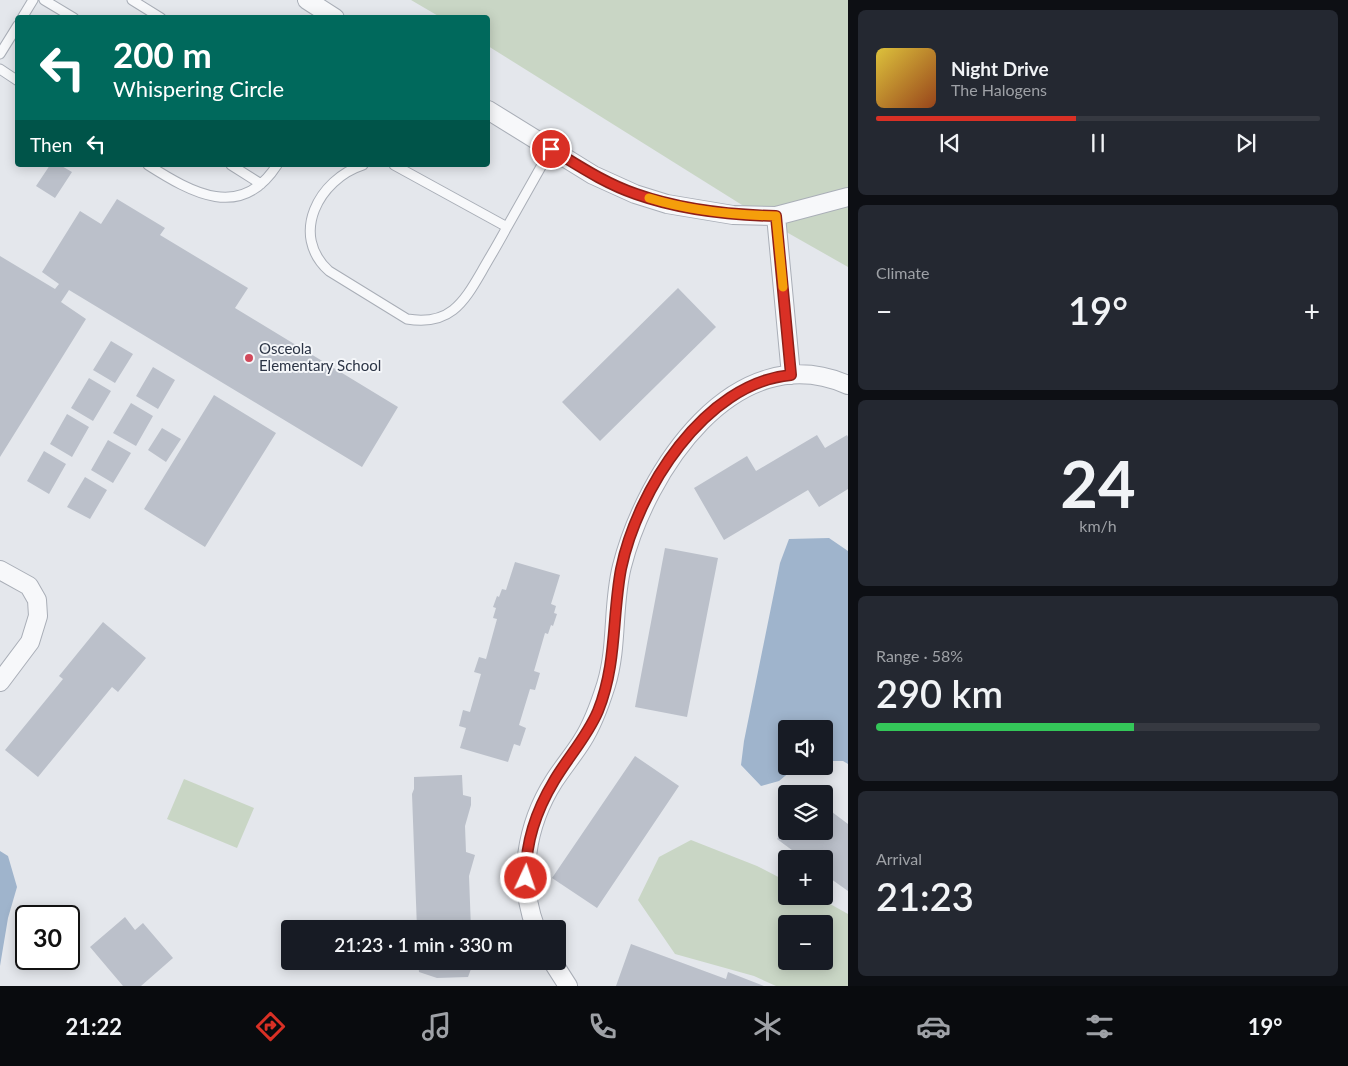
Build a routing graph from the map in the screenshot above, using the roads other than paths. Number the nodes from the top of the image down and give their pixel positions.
1 (33, 0) edge
2 (44, 0) edge
3 (132, 0) edge
4 (307, 0) edge
5 (24, 15) edge
6 (69, 15) edge
7 (156, 15) edge
8 (330, 15) edge
9 (15, 31) edge
10 (0, 54) edge
11 (0, 69) edge
12 (15, 79) edge
13 (490, 111) edge
14 (551, 149) junction
15 (151, 167) edge
16 (234, 167) edge
17 (276, 167) edge
18 (356, 167) edge
19 (398, 167) edge
20 (261, 184) junction
21 (848, 197) edge
22 (776, 216) junction
23 (507, 227) junction
24 (791, 375) junction
25 (848, 385) edge
26 (0, 570) edge
27 (0, 682) edge
28 (533, 920) edge
29 (558, 970) edge
30 (568, 986) edge

1 - 5 lane
2 - 6 lane
3 - 7 lane
4 - 8 street
9 - 10 lane
11 - 12 lane
13 - 14 street
14 - 22 street
14 - 23 lane
15 - 20 lane
16 - 20 lane
17 - 20 lane
18 - 23 lane
19 - 23 lane
21 - 22 street
22 - 24 street
24 - 25 street
24 - 28 street
26 - 27 street
29 - 30 street

